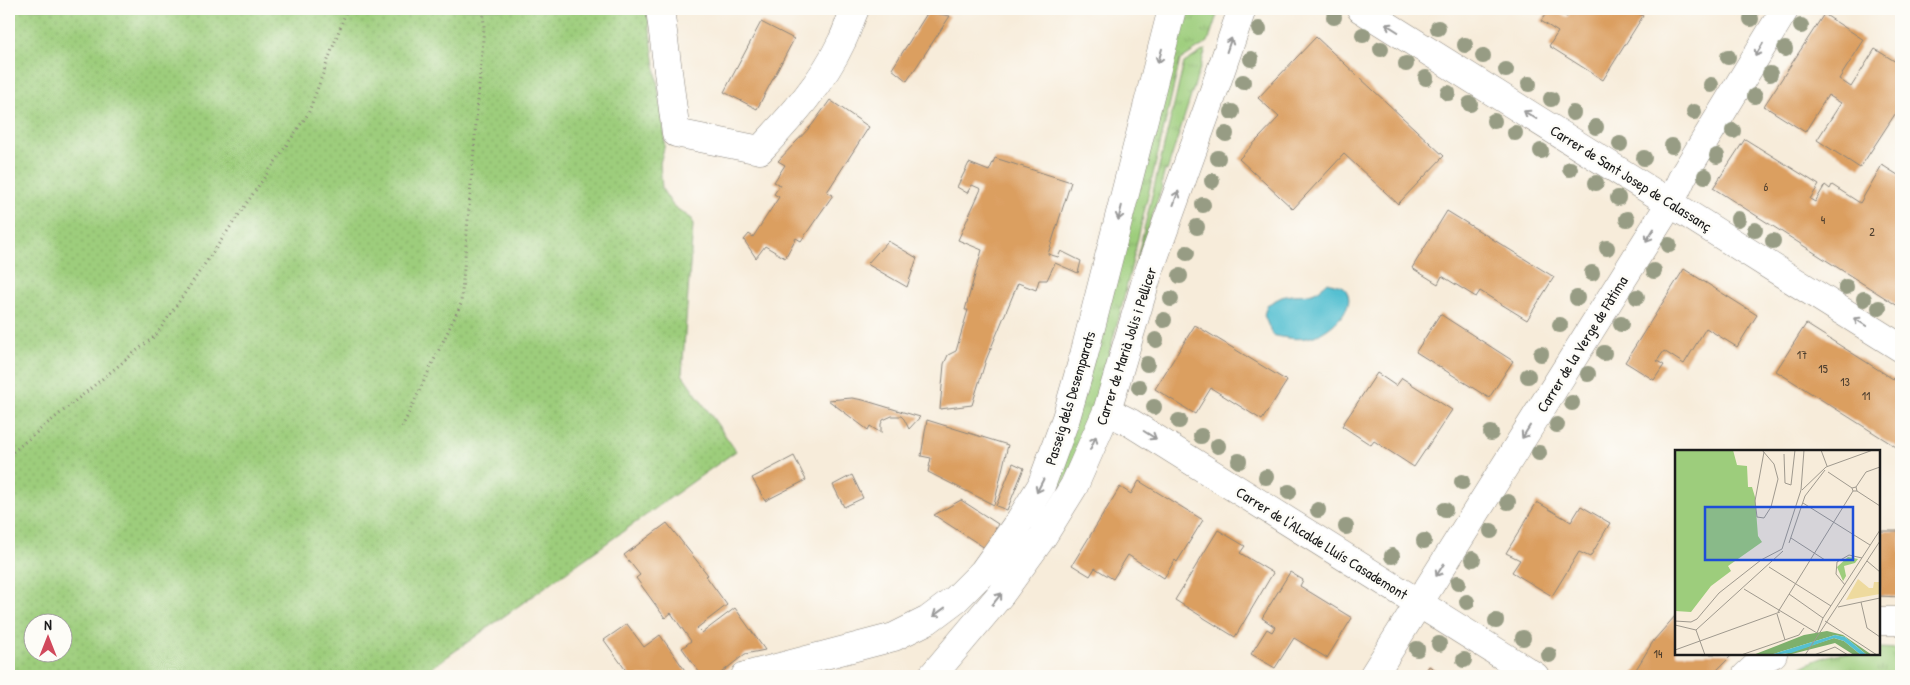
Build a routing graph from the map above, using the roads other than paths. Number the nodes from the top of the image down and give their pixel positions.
1 (660, 9) edge
2 (855, 9) edge
3 (1172, 9) edge
4 (1242, 9) edge
5 (1361, 9) edge
6 (1785, 9) edge
7 (1671, 202) junction
8 (1901, 348) edge
9 (1107, 412) junction
10 (1418, 604) junction
11 (1880, 621) edge
12 (1901, 621) edge
13 (1771, 655) edge
14 (745, 676) edge
15 (932, 676) edge
16 (1374, 676) edge
17 (1535, 676) edge
18 (1746, 676) edge

1 - 2 street
3 -> 14 street, Passeig dels Desemparats
9 -> 4 street, Carrer de Marià Jolis i Pellicer
7 -> 5 street, Carrer de Sant Josep de Calassanç
6 -> 7 street, Carrer de la Verge de Fàtima
8 -> 7 street, Carrer de Sant Josep de Calassanç
7 -> 10 street, Carrer de la Verge de Fàtima
9 -> 10 street, Carrer de l'Alcalde Lluís Casademont
15 -> 9 street, Carrer de Marià Jolis i Pellicer
10 - 16 street, Carrer de la Verge de Fàtima
10 - 17 street, Carrer de l'Alcalde Lluís Casademont
11 - 12 street
13 - 18 street

